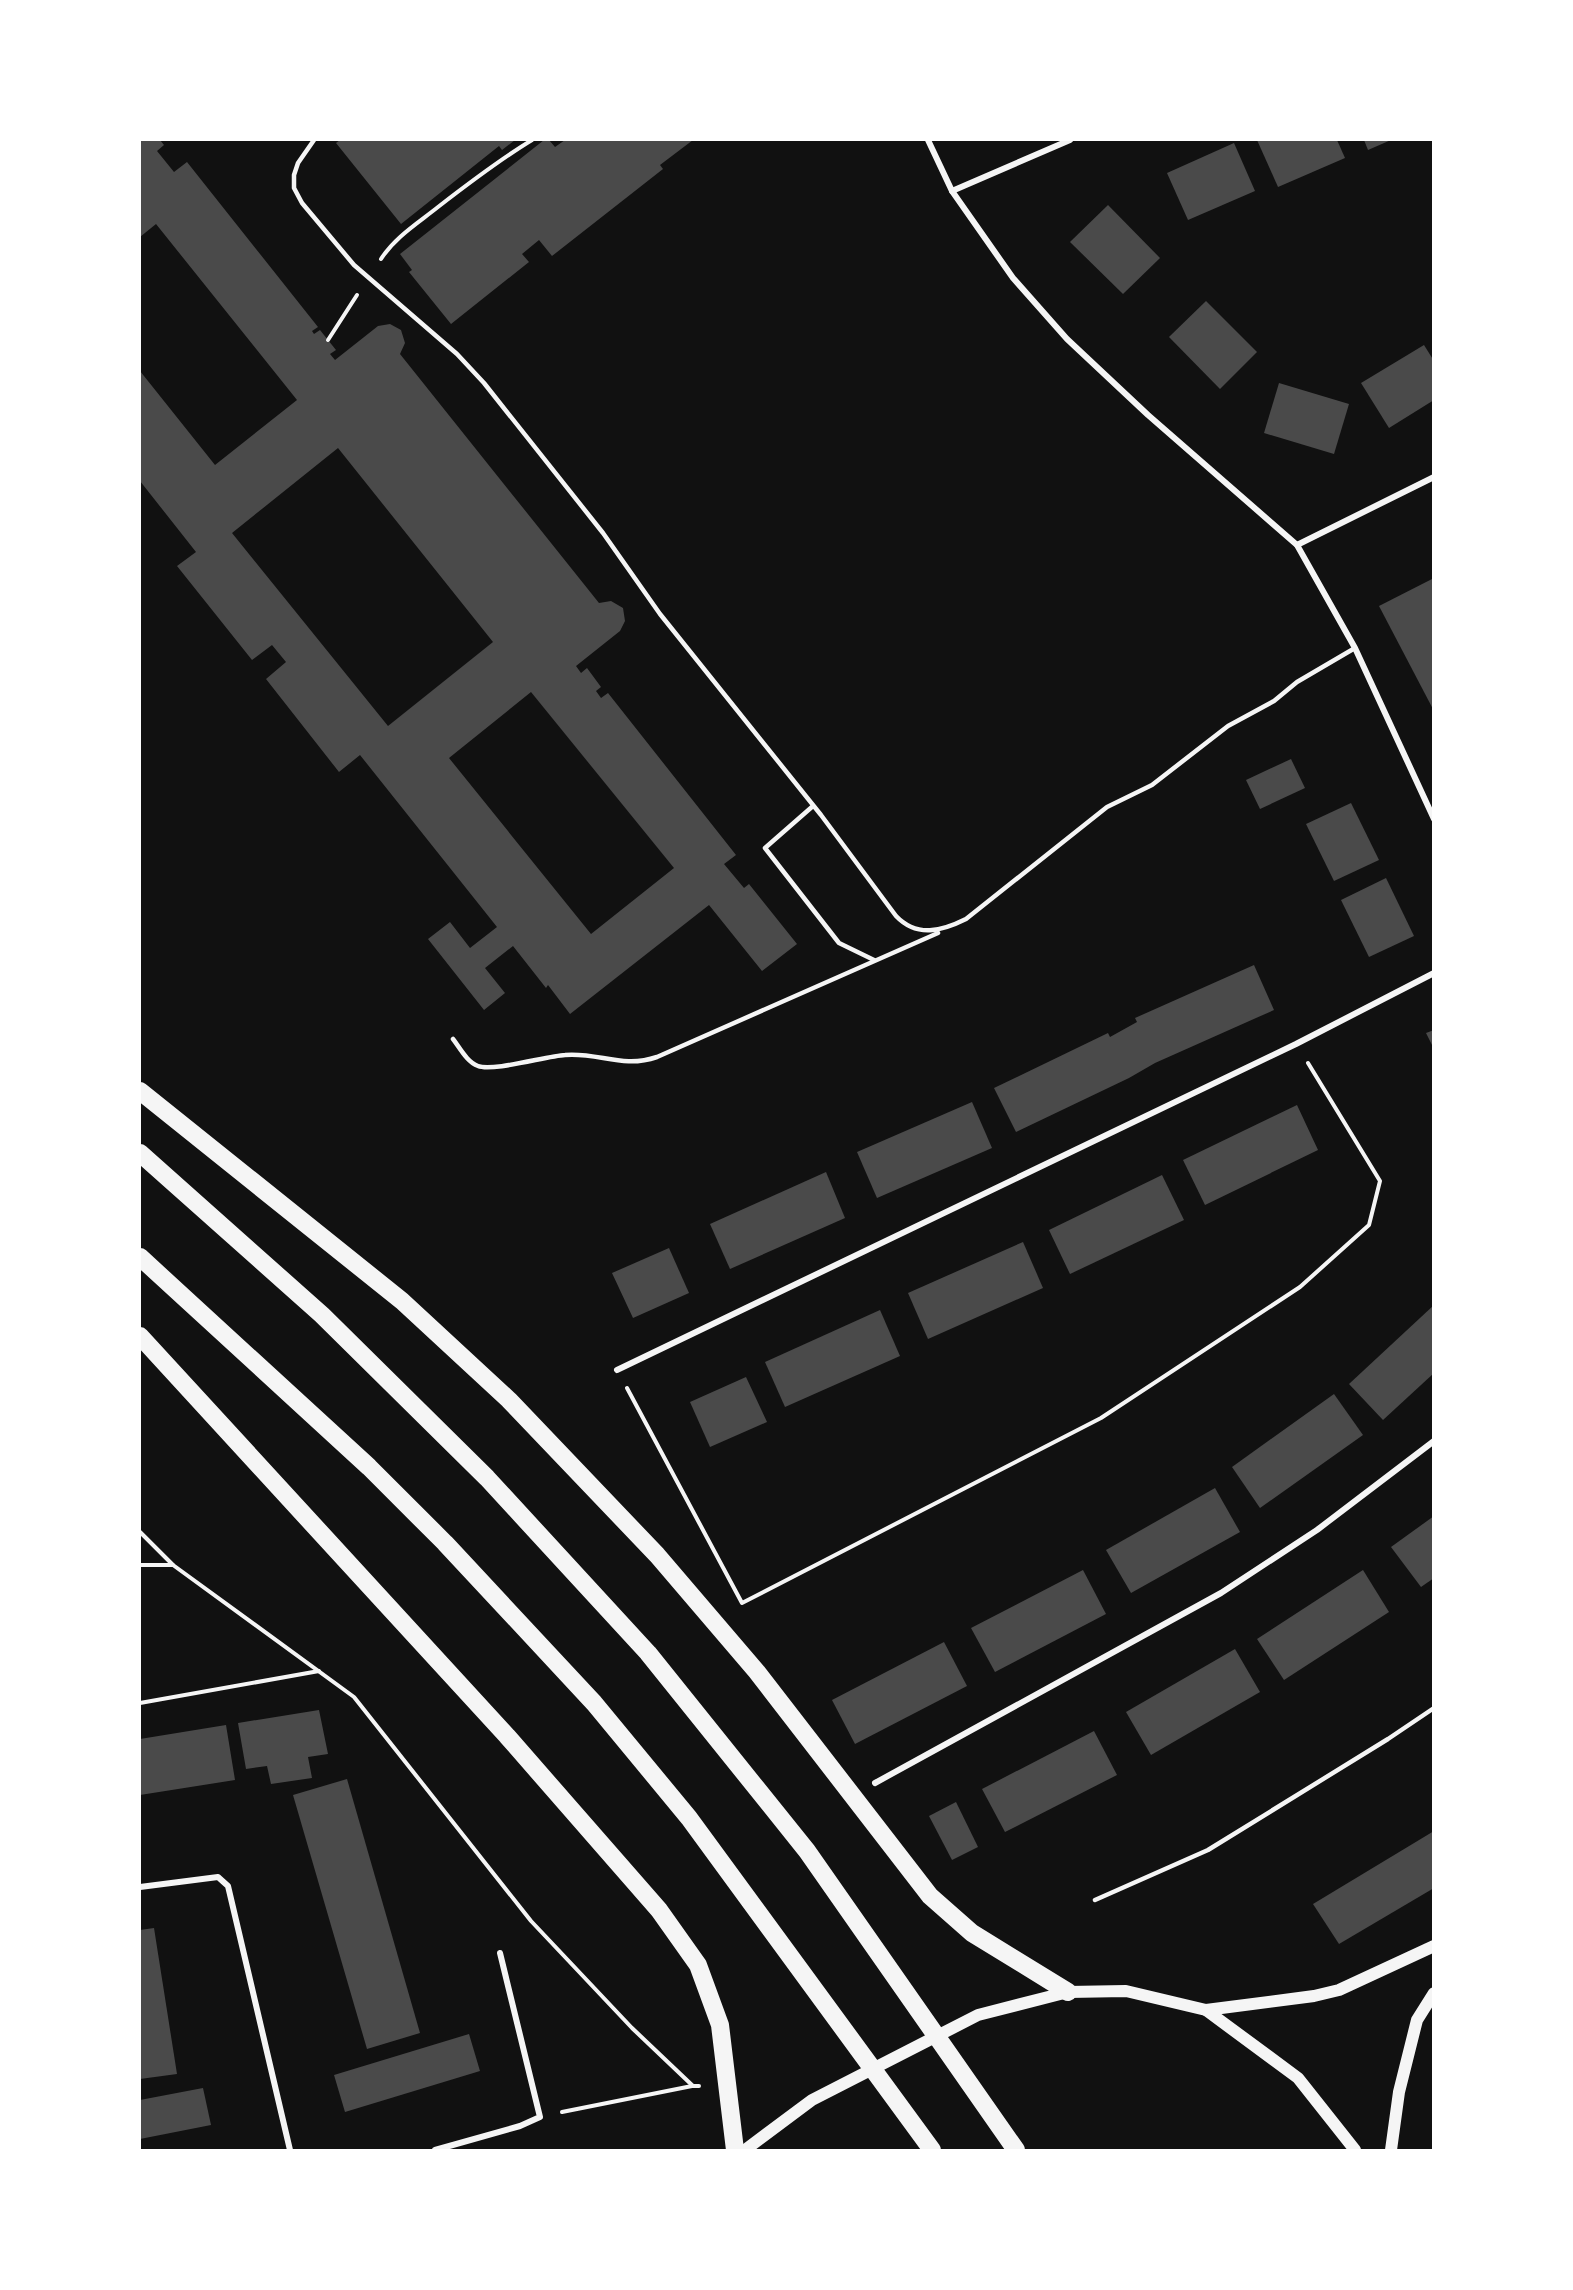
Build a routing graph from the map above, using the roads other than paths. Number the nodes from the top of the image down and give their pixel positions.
1 (314, 140) edge
2 (928, 140) edge
3 (1070, 140) edge
4 (952, 191) junction
5 (1434, 477) edge
6 (1298, 545) junction
7 (1355, 648) junction
8 (813, 806) junction
9 (1434, 819) edge
10 (948, 928) junction
11 (874, 960) junction
12 (1434, 974) edge
13 (453, 1039) dead end
14 (140, 1091) edge
15 (140, 1153) edge
16 (140, 1257) edge
17 (140, 1336) edge
18 (617, 1370) road end
19 (1434, 1441) edge
20 (1434, 1708) edge
21 (875, 1783) dead end
22 (140, 1887) edge
23 (1095, 1900) dead end
24 (1434, 1946) edge
25 (500, 1953) dead end
26 (1068, 1992) junction
27 (1434, 1993) edge
28 (1206, 2010) junction
29 (290, 2151) edge
30 (435, 2151) edge
31 (735, 2151) edge
32 (745, 2151) edge
33 (932, 2151) edge
34 (1016, 2151) edge
35 (1355, 2151) edge
36 (1391, 2151) edge

1 - 8 lane
2 - 4 street
3 - 4 street
4 - 6 street
5 - 6 street
6 - 7 street
7 - 9 street
7 - 10 lane
8 - 10 lane
8 - 11 lane
10 - 11 lane
11 - 13 lane
12 - 18 street
14 - 26 highway
15 - 34 highway
16 - 33 highway
17 - 31 highway
19 - 21 street
20 - 23 lane
22 - 29 street
24 - 28 main road
25 - 30 street
26 - 28 main road
26 - 32 main road
27 - 36 main road
28 - 35 main road

